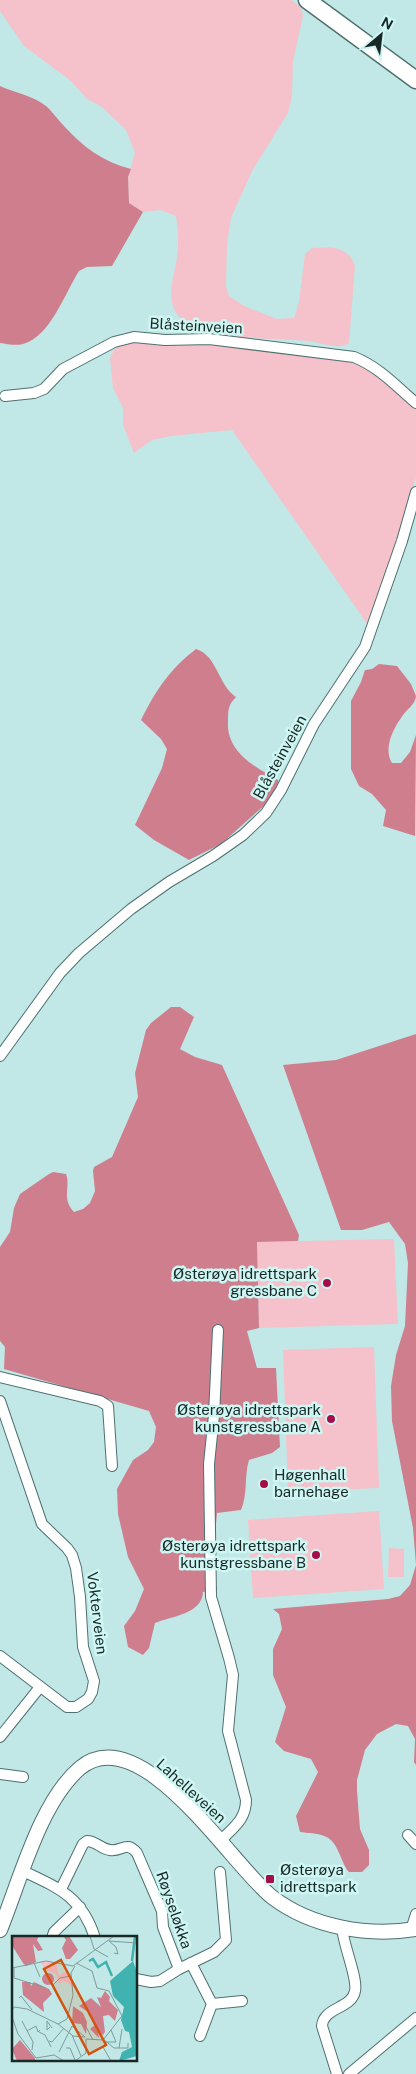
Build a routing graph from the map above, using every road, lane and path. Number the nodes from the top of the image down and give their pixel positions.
1 (307, 0) edge
2 (416, 80) edge
3 (5, 396) dead end
4 (416, 403) edge
5 (416, 492) edge
6 (0, 1056) edge
7 (218, 1330) dead end
8 (0, 1377) edge
9 (0, 1401) edge
10 (112, 1466) dead end
11 (0, 1656) edge
12 (40, 1687) junction
13 (0, 1737) edge
14 (0, 1774) edge
15 (23, 1778) dead end
16 (408, 1835) dead end
17 (221, 1840) junction
18 (416, 1844) edge
19 (23, 1871) junction
20 (220, 1872) dead end
21 (61, 1889) junction
22 (80, 1907) junction
23 (416, 1914) edge
24 (342, 1927) junction
25 (0, 1930) edge
26 (413, 1930) edge
27 (53, 1936) edge
28 (94, 1936) edge
29 (191, 1963) junction
30 (179, 1969) junction
31 (138, 1979) edge
32 (242, 2001) dead end
33 (212, 2004) junction
34 (416, 2018) edge
35 (200, 2036) dead end
36 (337, 2074) edge
37 (349, 2074) edge

1 - 2 main road
3 - 4 street, Blåsteinveien
5 - 6 street, Blåsteinveien
7 - 17 street
8 - 10 street
9 - 12 street, Vokterveien
11 - 12 street, Vokterveien
12 - 13 street
14 - 15 street
16 - 18 street
17 - 19 street, Lahelleveien
17 - 24 street, Lahelleveien
19 - 21 street
19 - 25 street, Lahelleveien
20 - 29 street, Røyseløkka
21 - 22 street
21 - 30 street, Røyseløkka
22 - 27 street
22 - 28 street
23 - 26 street, Lahelleveien
24 - 26 street, Lahelleveien
24 - 36 street
29 - 30 street, Røyseløkka
29 - 33 street, Røyseløkka
30 - 31 street, Røyseløkka
32 - 33 street
33 - 35 street
34 - 37 street

